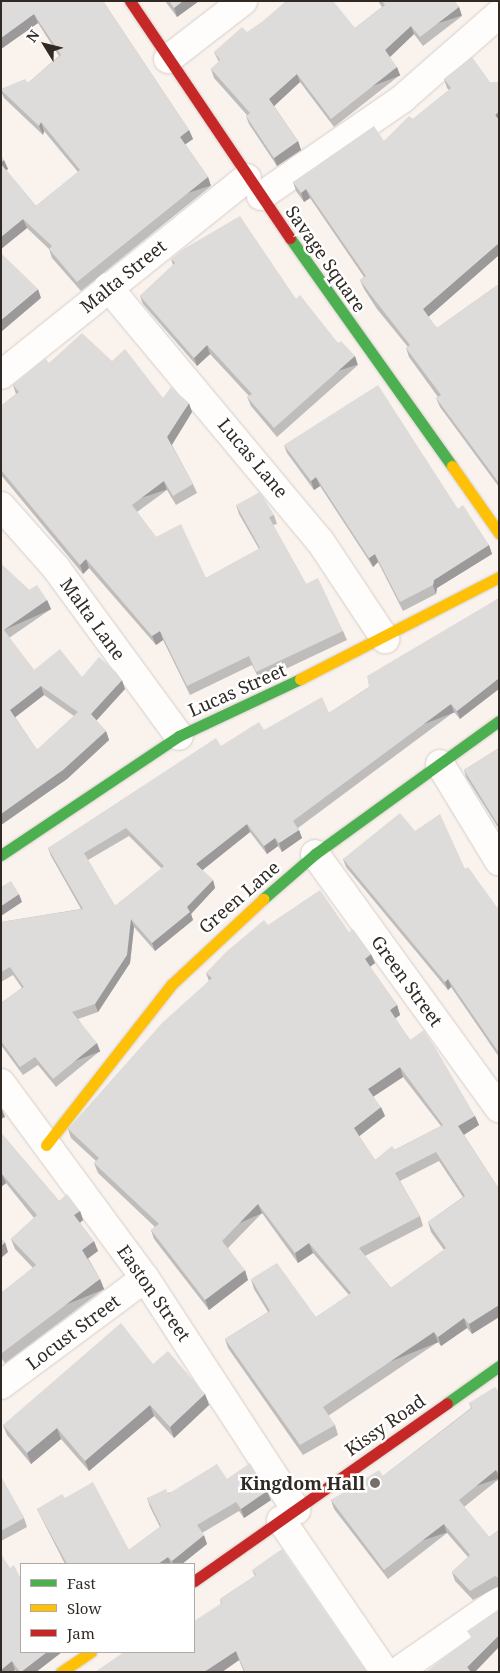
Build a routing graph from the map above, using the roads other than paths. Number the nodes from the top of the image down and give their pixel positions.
1 (130, 1) edge
2 (243, 1) edge
3 (487, 1) edge
4 (499, 14) edge
5 (168, 59) junction
6 (254, 187) junction
7 (108, 287) junction
8 (1, 375) edge
9 (1, 506) edge
10 (499, 533) edge
11 (499, 577) edge
12 (385, 640) junction
13 (499, 721) edge
14 (179, 736) junction
15 (440, 764) junction
16 (315, 854) junction
17 (1, 855) edge
18 (499, 860) edge
19 (1, 1083) edge
20 (499, 1108) edge
21 (46, 1145) junction
22 (145, 1278) junction
23 (499, 1366) edge
24 (1, 1385) edge
25 (289, 1515) junction
26 (195, 1580) edge
27 (499, 1601) edge
28 (90, 1653) edge
29 (61, 1672) edge
30 (385, 1672) edge
31 (396, 1672) edge

1 - 5 street, Savage Square
2 - 5 street
3 - 4 street
4 - 6 street, Malta Street
5 - 6 street, Savage Square
6 - 7 street, Malta Street
6 - 10 street, Savage Square
7 - 8 street, Malta Street
7 - 12 street, Lucas Lane
9 - 14 street, Malta Lane
11 - 12 street, Lucas Street
12 - 14 street, Lucas Street
13 - 15 street, Green Lane
14 - 17 street, Lucas Street
15 - 16 street, Green Lane
15 - 18 street
16 - 20 street, Green Street
16 - 21 street, Green Lane
19 - 21 street, Easton Street
21 - 22 street, Easton Street
22 - 24 street, Locust Street
22 - 25 street, Easton Street
23 - 25 street, Kissy Road
25 - 26 street, Kissy Road
25 - 30 street, Easton Street
27 - 31 street
28 - 29 street

